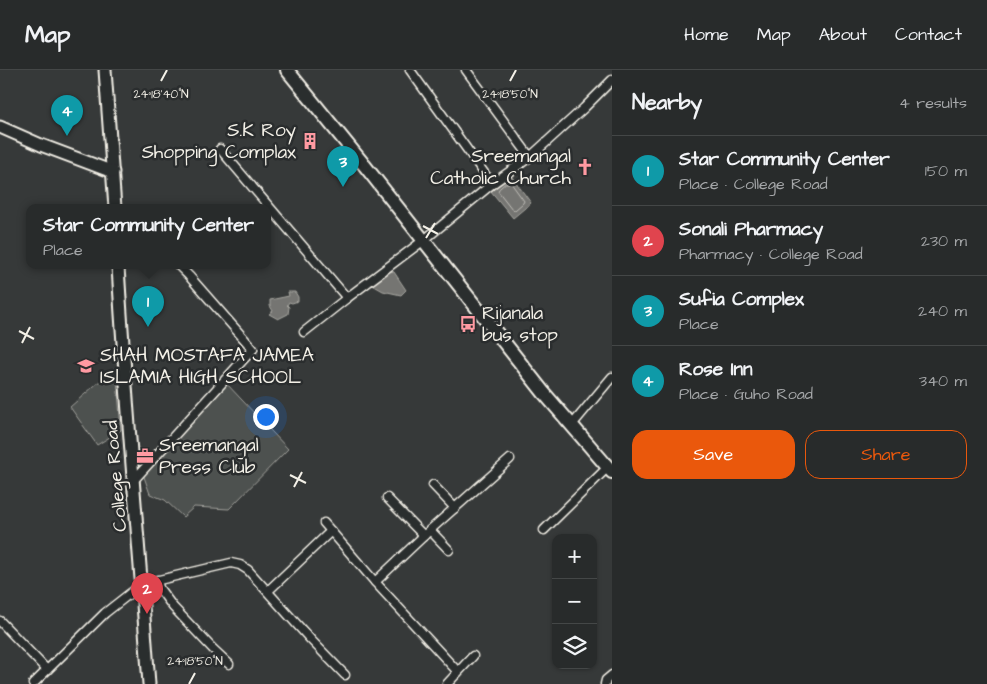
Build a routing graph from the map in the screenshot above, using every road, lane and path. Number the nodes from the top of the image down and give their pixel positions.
1 (105, 70) edge
2 (288, 70) edge
3 (410, 70) edge
4 (466, 70) edge
5 (612, 80) edge
6 (0, 127) edge
7 (220, 149) dead end
8 (530, 157) junction
9 (113, 172) junction
10 (492, 184) junction
11 (116, 204) edge
12 (267, 204) edge
13 (271, 209) edge
14 (424, 240) junction
15 (118, 269) edge
16 (182, 269) edge
17 (347, 298) junction
18 (304, 332) dead end
19 (612, 377) edge
20 (572, 425) junction
21 (510, 459) dead end
22 (610, 469) edge
23 (134, 481) junction
24 (434, 485) dead end
25 (387, 498) dead end
26 (455, 508) junction
27 (324, 523) dead end
28 (430, 530) junction
29 (544, 530) dead end
30 (331, 531) junction
31 (424, 536) junction
32 (449, 550) dead end
33 (158, 580) junction
34 (375, 582) junction
35 (142, 584) junction
36 (268, 592) junction
37 (0, 620) edge
38 (473, 656) dead end
39 (229, 664) dead end
40 (47, 670) junction
41 (458, 672) junction
42 (345, 674) dead end
43 (612, 675) edge
44 (33, 684) edge
45 (149, 684) edge
46 (447, 684) edge
47 (604, 684) edge

1 - 9 main road
2 - 14 highway
3 - 10 street
4 - 8 street
5 - 8 street
6 - 9 main road
7 - 12 street
8 - 10 street
9 - 11 main road
10 - 14 street
13 - 17 street
14 - 17 street
14 - 20 highway
15 - 23 main road, College Road
16 - 23 street
17 - 18 street
19 - 20 street
20 - 22 highway
21 - 26 street
22 - 29 street
23 - 35 main road, College Road
24 - 26 street
25 - 31 street
26 - 28 street
27 - 30 street
28 - 31 street
28 - 32 street
30 - 34 street
30 - 36 street
31 - 34 street
33 - 35 street
33 - 36 street
33 - 39 street
34 - 41 street
35 - 40 street
35 - 45 main road, College Road
36 - 42 street
37 - 40 street
38 - 41 street
40 - 44 street
41 - 46 street
43 - 47 street

